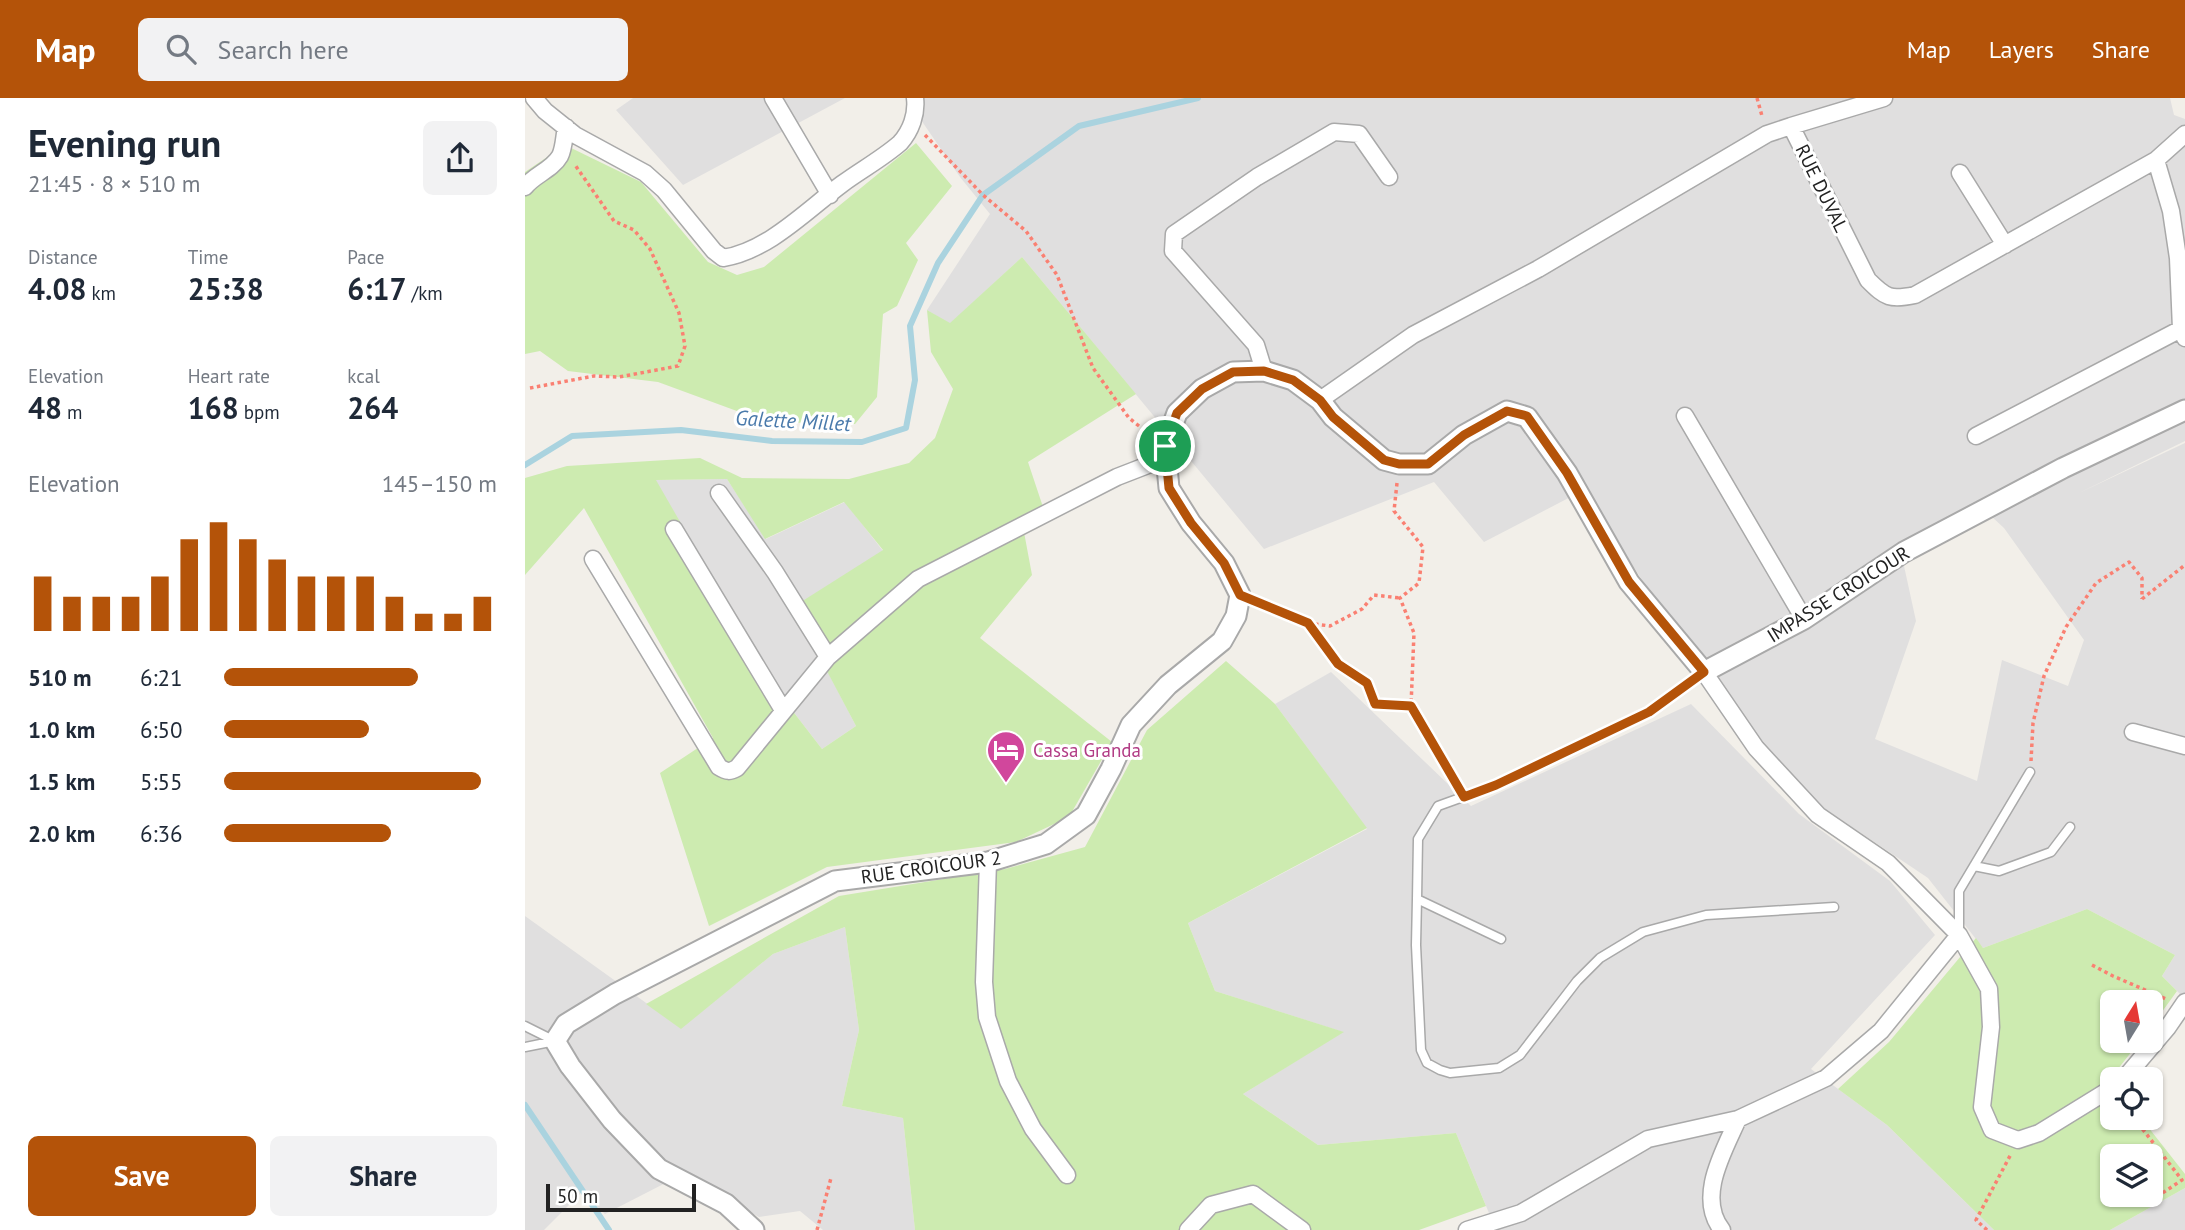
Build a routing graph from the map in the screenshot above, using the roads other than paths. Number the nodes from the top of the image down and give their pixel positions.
1 (534, 98) edge
2 (773, 98) edge
3 (915, 98) edge
4 (1884, 98) edge
5 (1791, 126) junction
6 (570, 131) junction
7 (2185, 134) edge
8 (2156, 160) junction
9 (1960, 173) dead end
10 (1389, 177) dead end
11 (525, 187) edge
12 (830, 195) junction
13 (2005, 245) junction
14 (2182, 255) edge
15 (2183, 333) edge
16 (1264, 371) junction
17 (1320, 400) junction
18 (2185, 410) edge
19 (1685, 416) dead end
20 (1976, 436) dead end
21 (1165, 452) junction
22 (719, 493) dead end
23 (674, 530) dead end
24 (593, 559) dead end
25 (1804, 619) junction
26 (828, 657) junction
27 (1704, 672) junction
28 (783, 710) junction
29 (2133, 733) dead end
30 (2185, 746) edge
31 (2030, 772) road end
32 (2070, 827) dead end
33 (988, 862) junction
34 (1974, 866) junction
35 (1417, 899) junction
36 (1834, 907) dead end
37 (1959, 935) junction
38 (1501, 939) dead end
39 (2184, 1004) edge
40 (525, 1026) edge
41 (555, 1041) junction
42 (525, 1048) edge
43 (2133, 1067) edge
44 (2100, 1095) edge
45 (1738, 1119) junction
46 (1067, 1175) dead end
47 (754, 1230) edge
48 (1188, 1230) edge
49 (1302, 1230) edge
50 (1467, 1230) edge
51 (1722, 1230) edge

1 - 6 street
2 - 12 street
3 - 12 street
4 - 5 street
5 - 13 street, RUE DUVAL
5 - 17 street, RUE DUVAL
6 - 11 street
6 - 12 street
7 - 8 street, RUE DUVAL
8 - 13 street, RUE DUVAL
8 - 14 street
9 - 13 street
10 - 16 street
14 - 15 street
15 - 20 street
16 - 17 street
16 - 21 street
17 - 27 street
18 - 25 street, IMPASSE CROICOUR
19 - 25 street
21 - 26 street
21 - 33 street, RUE CROICOUR 2
22 - 26 street
23 - 28 street
24 - 28 street
25 - 27 street, IMPASSE CROICOUR
26 - 28 street
27 - 35 lane, IMPASSE CROICOUR
27 - 37 street
29 - 30 street
31 - 34 lane
32 - 34 lane
33 - 41 street, RUE CROICOUR 2
33 - 46 street
34 - 37 lane
35 - 36 lane, IMPASSE CROICOUR
35 - 38 lane
37 - 44 street
37 - 45 street
39 - 43 street
40 - 41 lane
41 - 42 lane
41 - 47 street
45 - 50 street
45 - 51 street
48 - 49 street

